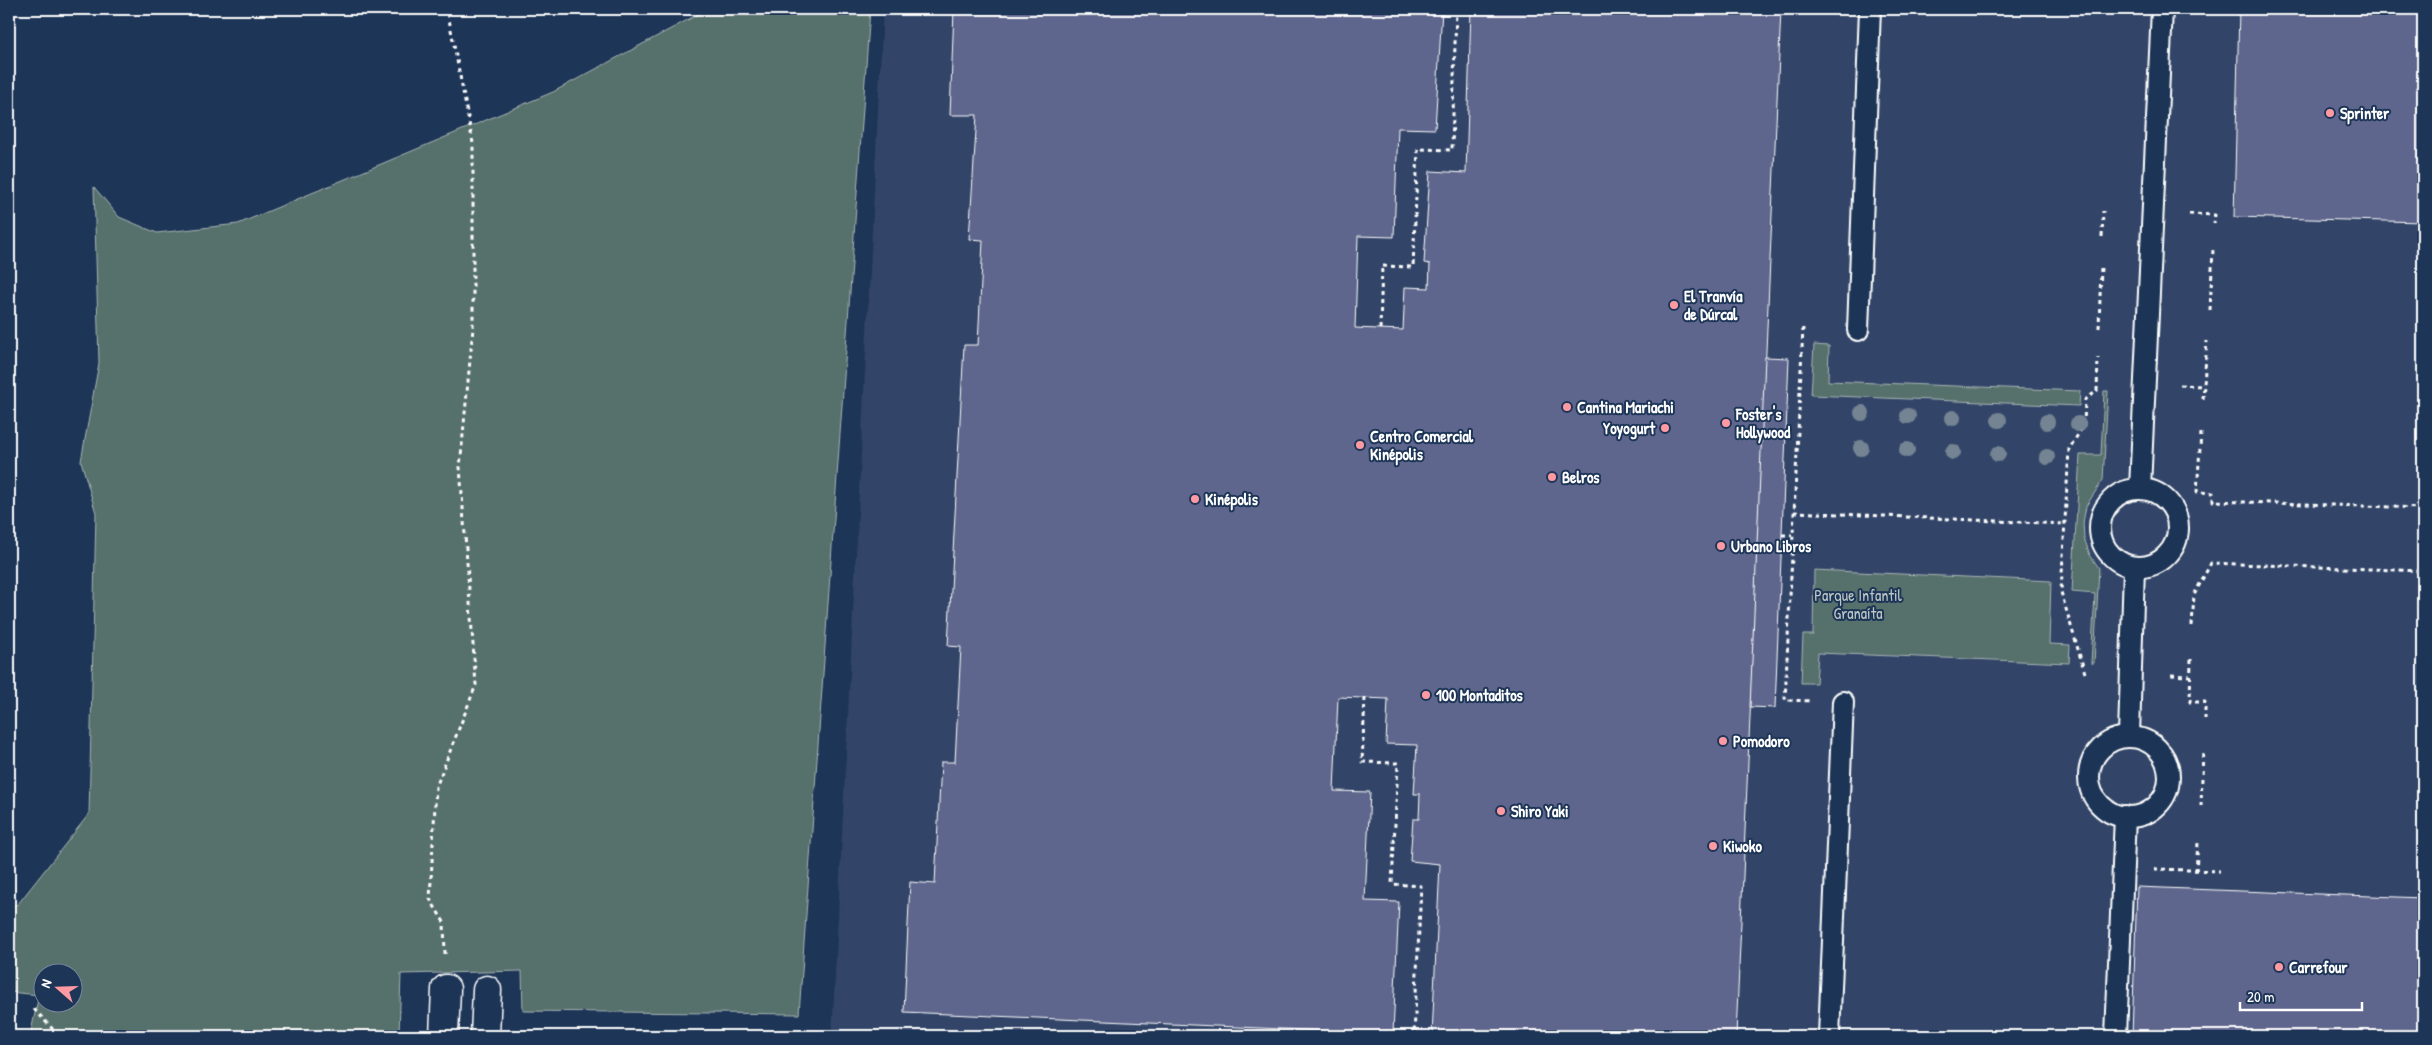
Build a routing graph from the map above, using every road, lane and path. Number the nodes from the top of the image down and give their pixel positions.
1 (447, 9) edge
2 (1456, 9) edge
3 (1870, 9) edge
4 (2162, 9) edge
5 (2103, 211) dead end
6 (2189, 214) dead end
7 (2214, 223) dead end
8 (2102, 237) dead end
9 (2213, 249) dead end
10 (2101, 266) dead end
11 (2210, 310) dead end
12 (1802, 328) dead end
13 (2099, 328) dead end
14 (1380, 330) dead end
15 (1858, 330) dead end
16 (2207, 341) dead end
17 (2098, 358) dead end
18 (2180, 385) dead end
19 (2204, 386) junction
20 (2203, 399) dead end
21 (2201, 433) dead end
22 (2140, 488) junction
23 (2423, 508) edge
24 (1794, 512) junction
25 (2064, 524) junction
26 (1782, 534) dead end
27 (1792, 536) junction
28 (2134, 567) junction
29 (2423, 571) edge
30 (2192, 626) dead end
31 (2191, 659) dead end
32 (2085, 673) dead end
33 (2171, 675) dead end
34 (2190, 676) junction
35 (1365, 698) dead end
36 (1843, 702) joint
37 (2205, 719) dead end
38 (2129, 736) junction
39 (2203, 750) dead end
40 (2200, 806) dead end
41 (2125, 816) junction
42 (2198, 843) dead end
43 (2150, 869) dead end
44 (2196, 871) junction
45 (2220, 871) dead end
46 (446, 989) joint
47 (487, 990) dead end
48 (37, 1012) edge
49 (60, 1036) edge
50 (444, 1036) edge
51 (485, 1036) edge
52 (1414, 1036) edge
53 (1829, 1036) edge
54 (2116, 1036) edge

1 - 46 path
2 - 14 path
3 - 15 lane
4 - 22 lane
5 - 8 path
6 - 7 path
9 - 11 path
10 - 13 path
12 - 24 path
16 - 19 path
17 - 25 path
18 - 19 path
19 - 20 path
21 - 23 path
22 - 28 lane
22 - 28 lane
24 - 25 path
24 - 27 path
25 - 32 path
26 - 27 path
27 - 36 path
28 - 38 lane
29 - 30 path
31 - 34 path
33 - 34 path
34 - 37 path
35 - 52 path
36 - 53 lane
38 - 41 lane
38 - 41 lane
39 - 40 path
41 - 54 lane
42 - 44 path
43 - 44 path
44 - 45 path
46 - 50 street
47 - 51 street
48 - 49 path

